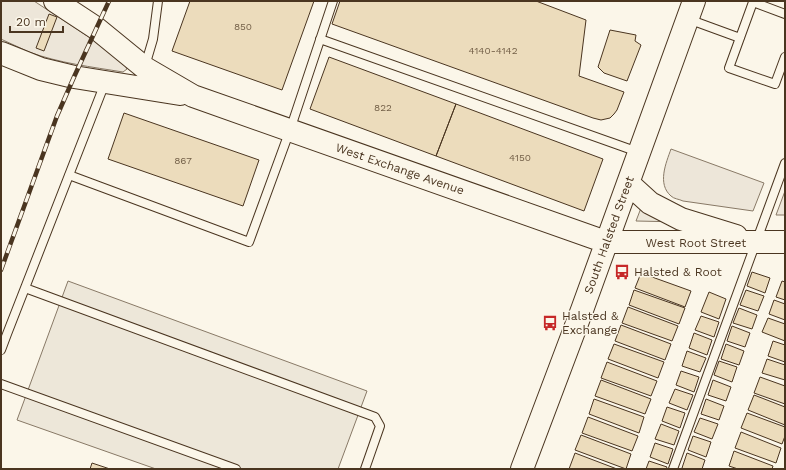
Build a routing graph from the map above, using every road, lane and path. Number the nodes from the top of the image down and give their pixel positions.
1 (55, 1) edge
2 (158, 1) edge
3 (334, 1) edge
4 (691, 10) edge
5 (785, 14) edge
6 (740, 38) junction
7 (320, 39) junction
8 (1, 52) edge
9 (785, 57) edge
10 (144, 68) junction
11 (105, 82) junction
12 (193, 96) junction
13 (290, 130) junction
14 (639, 152) junction
15 (785, 164) edge
16 (69, 175) junction
17 (628, 183) junction
18 (606, 242) junction
19 (785, 242) edge
20 (756, 243) junction
21 (25, 288) junction
22 (1, 350) edge
23 (1, 384) edge
24 (236, 469) edge
25 (365, 469) edge
26 (522, 469) edge
27 (673, 469) edge

1 - 10 street, West Exchange Avenue
2 - 10 lane
3 - 7 lane
4 - 6 lane
4 - 14 street, South Halsted Street
5 - 6 lane
6 - 9 lane
7 - 13 lane
7 - 14 lane
8 - 11 street, West Exchange Avenue
10 - 12 street, West Exchange Avenue
11 - 12 street, West Exchange Avenue
11 - 16 lane
12 - 13 street, West Exchange Avenue
13 - 16 lane
13 - 18 street, West Exchange Avenue
14 - 17 street, South Halsted Street
15 - 20 lane
16 - 21 lane
17 - 18 street, South Halsted Street
17 - 20 street
18 - 20 street, West Root Street
18 - 26 street, South Halsted Street
19 - 20 street, West Root Street
20 - 27 lane
21 - 22 lane
21 - 25 lane
23 - 24 lane

